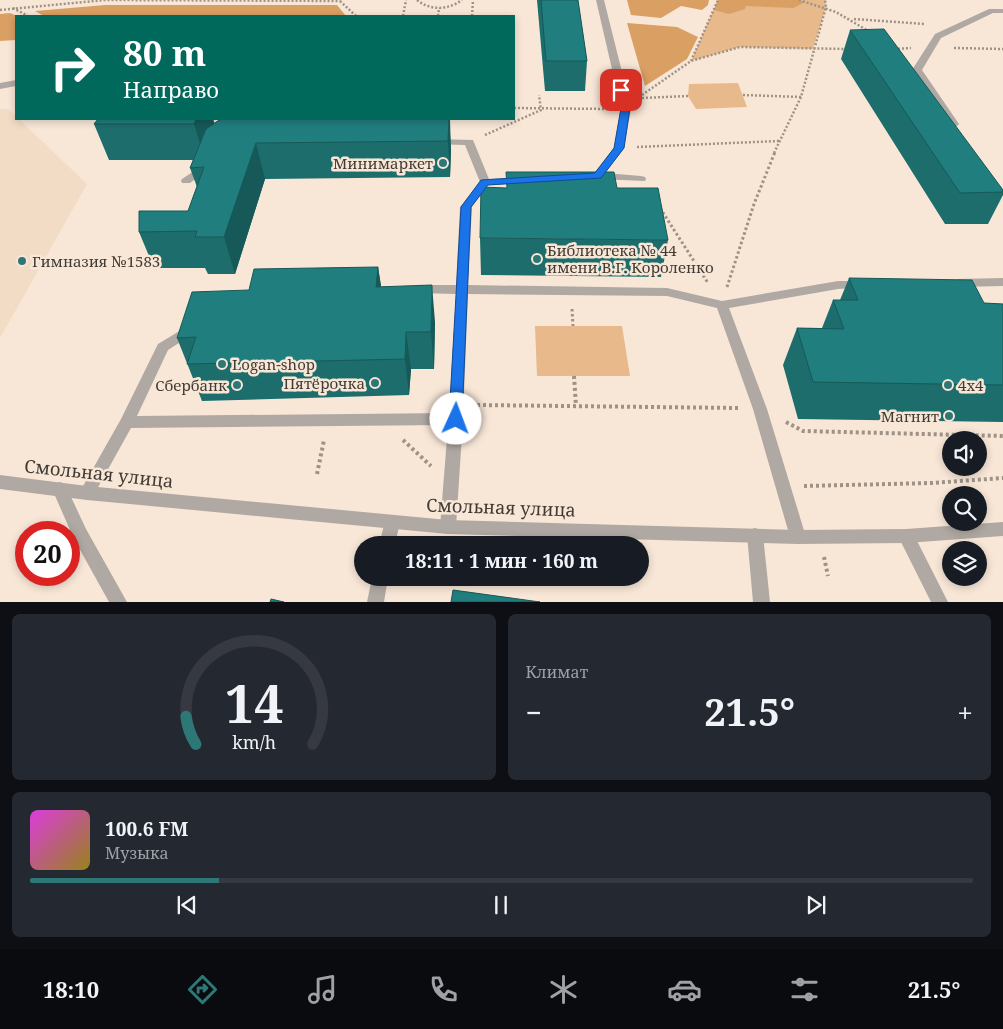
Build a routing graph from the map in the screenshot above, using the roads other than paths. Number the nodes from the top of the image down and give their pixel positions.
1 (600, 0) edge
2 (1003, 11) edge
3 (15, 83) edge
4 (0, 86) edge
5 (960, 133) edge
6 (422, 142) edge
7 (218, 157) edge
8 (598, 176) junction
9 (579, 177) edge
10 (641, 179) road end
11 (532, 180) edge
12 (186, 181) dead end
13 (485, 182) junction
14 (1003, 282) edge
15 (946, 283) edge
16 (872, 284) edge
17 (403, 289) edge
18 (462, 289) junction
19 (722, 304) junction
20 (205, 321) edge
21 (456, 412) junction
22 (126, 422) junction
23 (0, 482) edge
24 (60, 489) junction
25 (87, 493) junction
26 (392, 522) junction
27 (448, 527) junction
28 (1003, 530) edge
29 (755, 535) junction
30 (389, 536) edge
31 (906, 536) junction
32 (798, 537) junction
33 (378, 586) edge
34 (119, 602) edge
35 (375, 602) edge
36 (762, 602) edge
37 (940, 602) edge

1 - 8 street
2 - 5 street
3 - 4 street
6 - 13 street
7 - 12 street
8 - 9 street
8 - 10 street
11 - 13 street
13 - 18 street
14 - 15 street
16 - 19 street
17 - 18 street
18 - 19 street
18 - 21 street
19 - 32 street
20 - 22 street
21 - 22 street
21 - 27 street
22 - 25 street
23 - 24 street, Смольная улица
24 - 25 street, Смольная улица
24 - 34 street
25 - 26 street, Смольная улица
26 - 27 street, Смольная улица
26 - 30 street
27 - 29 street, Смольная улица
28 - 31 street, Смольная улица
29 - 32 street, Смольная улица
29 - 36 street
31 - 32 street, Смольная улица
31 - 37 street
33 - 35 street

